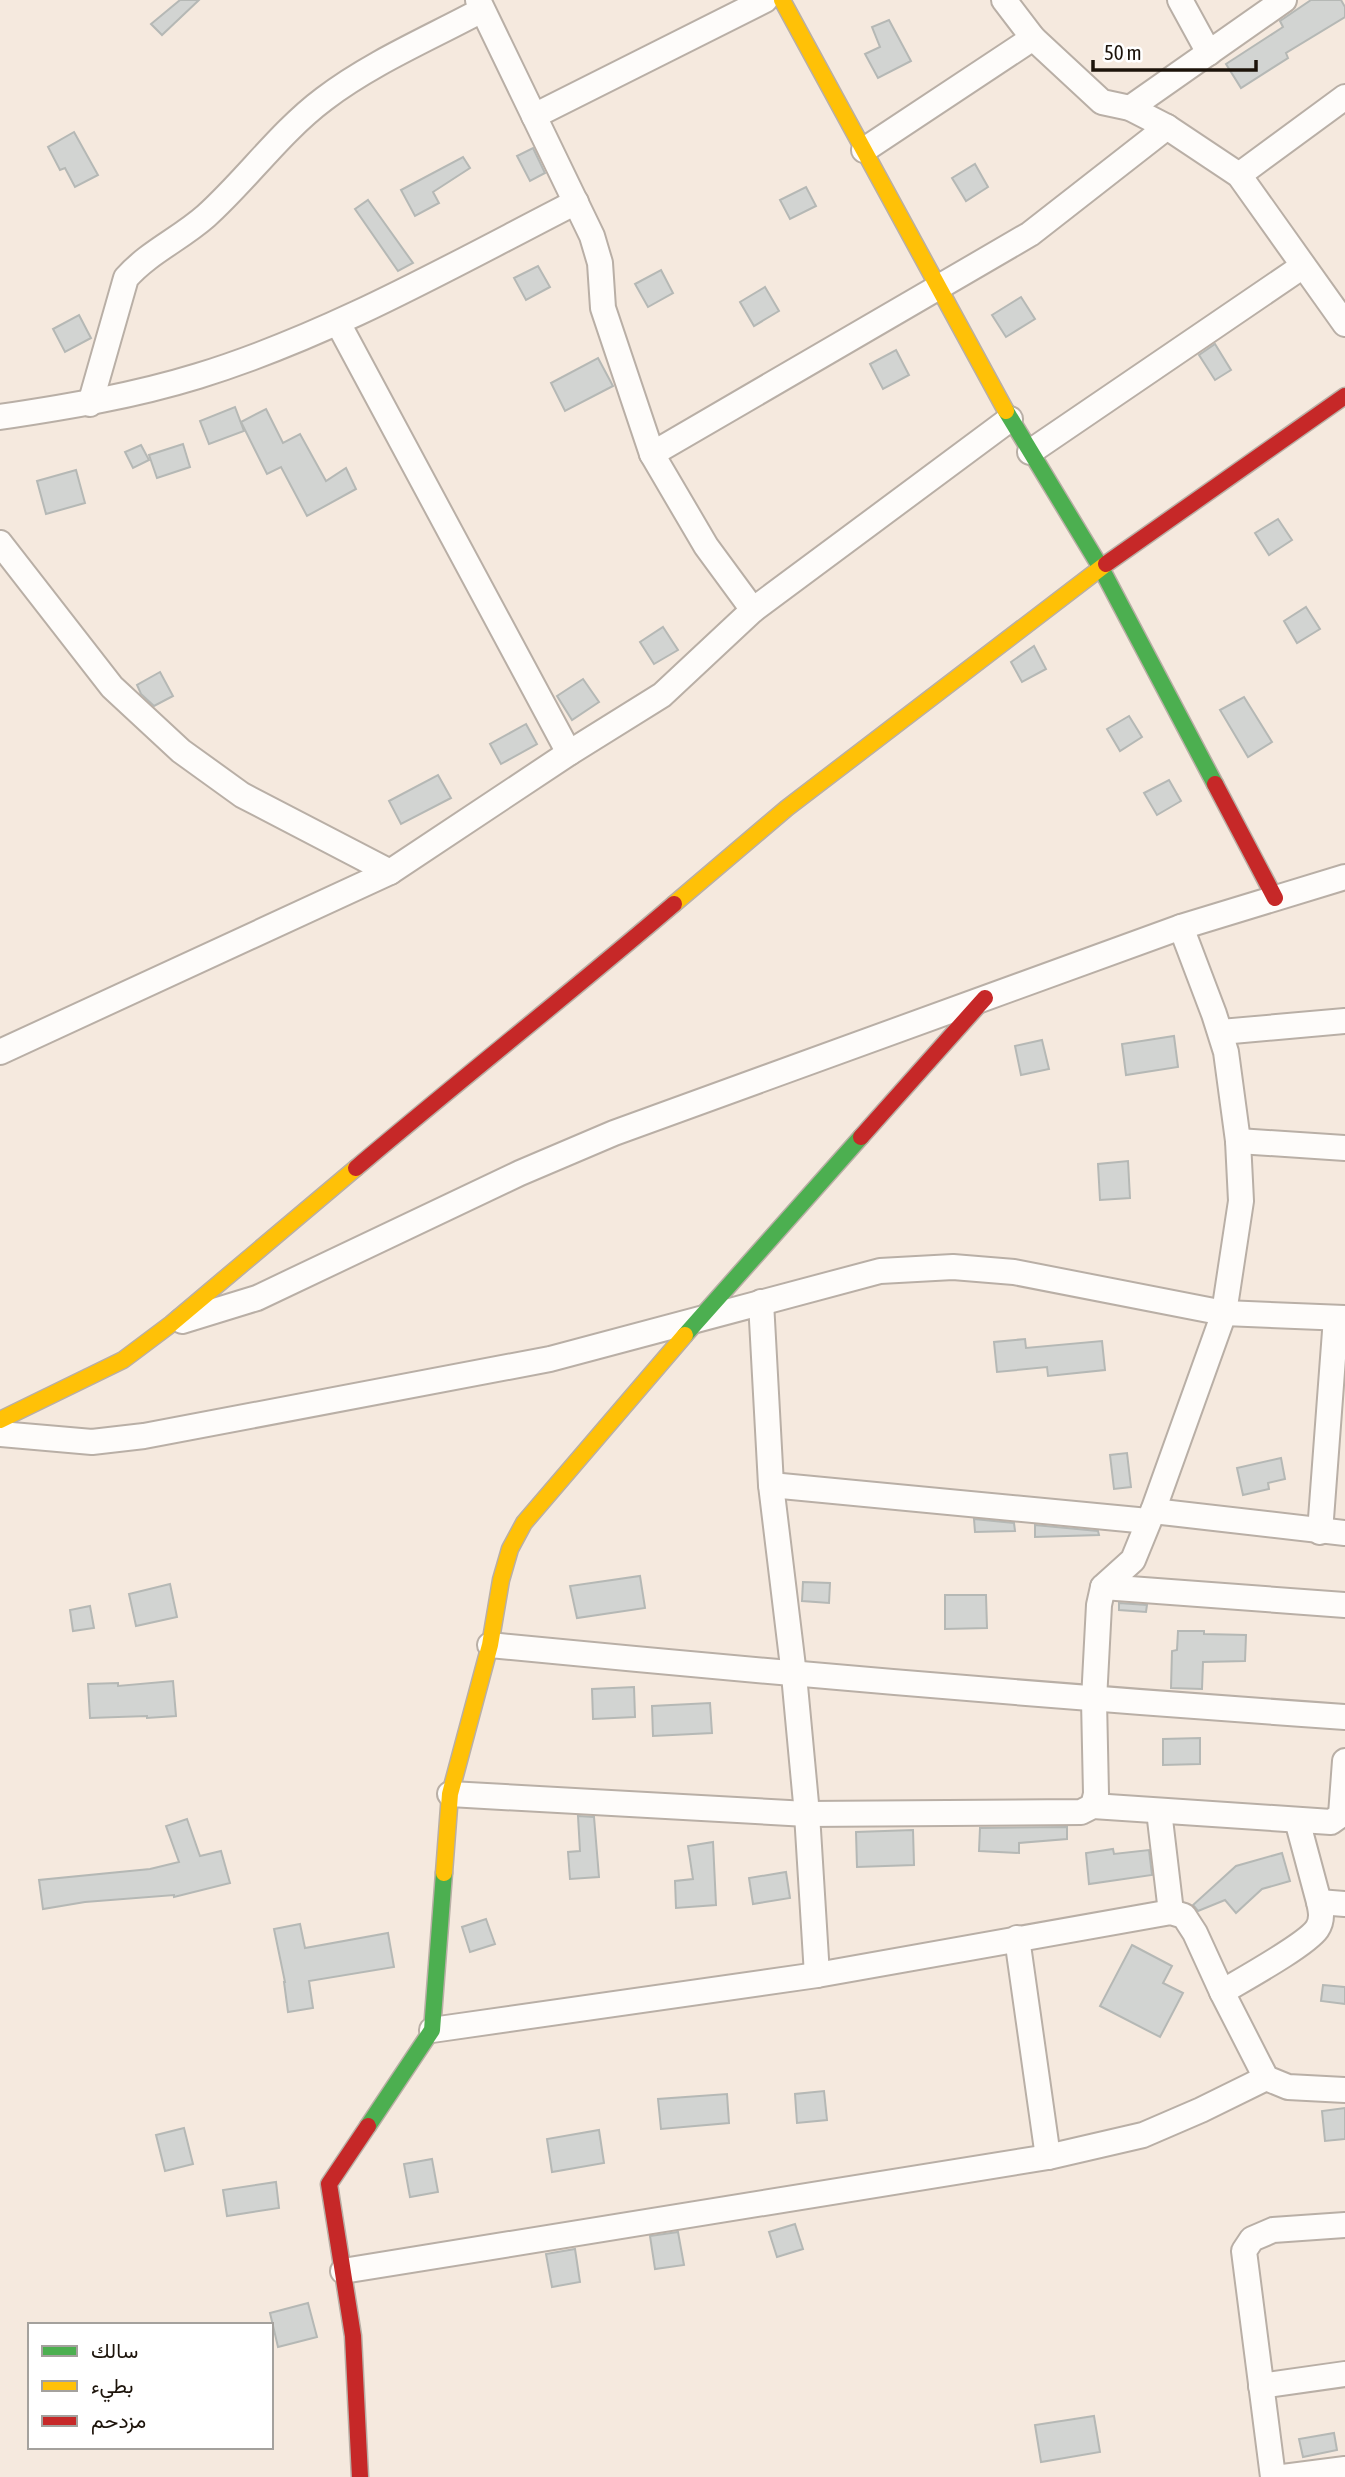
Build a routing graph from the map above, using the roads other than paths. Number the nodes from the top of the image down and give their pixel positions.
1 (765, 0) edge
2 (782, 0) edge
3 (1004, 0) edge
4 (1180, 0) edge
5 (1284, 0) edge
6 (480, 5) edge
7 (1033, 38) junction
8 (1209, 52) junction
9 (1344, 101) edge
10 (1130, 108) junction
11 (534, 116) junction
12 (1167, 127) junction
13 (864, 150) junction
14 (1239, 175) junction
15 (576, 202) junction
16 (1303, 265) junction
17 (940, 287) junction
18 (338, 323) junction
19 (1345, 324) edge
20 (1345, 396) edge
21 (90, 404) junction
22 (0, 417) edge
23 (1010, 419) junction
24 (1030, 452) junction
25 (652, 454) junction
26 (0, 543) edge
27 (1101, 568) junction
28 (753, 610) junction
29 (569, 753) junction
30 (390, 872) junction
31 (1345, 877) edge
32 (1275, 898) junction
33 (1181, 927) junction
34 (985, 998) junction
35 (1345, 1021) edge
36 (1221, 1032) junction
37 (0, 1052) edge
38 (1238, 1141) junction
39 (1345, 1148) edge
40 (761, 1303) junction
41 (1224, 1313) junction
42 (1340, 1318) edge
43 (696, 1322) junction
44 (171, 1324) junction
45 (0, 1420) edge
46 (0, 1434) edge
47 (771, 1485) junction
48 (1150, 1516) junction
49 (1320, 1532) junction
50 (1345, 1533) edge
51 (1103, 1587) junction
52 (1345, 1605) edge
53 (490, 1645) junction
54 (794, 1675) junction
55 (1094, 1700) junction
56 (1345, 1717) edge
57 (1345, 1761) edge
58 (450, 1794) junction
59 (1093, 1806) junction
60 (1159, 1811) junction
61 (807, 1814) junction
62 (1297, 1820) junction
63 (1319, 1902) junction
64 (1345, 1904) edge
65 (1171, 1912) junction
66 (1017, 1938) junction
67 (817, 1975) junction
68 (1222, 1992) junction
69 (432, 2030) junction
70 (1266, 2077) junction
71 (1345, 2090) edge
72 (1048, 2157) junction
73 (1345, 2225) edge
74 (343, 2271) junction
75 (1345, 2374) edge
76 (1261, 2386) junction
77 (1345, 2469) edge
78 (360, 2477) edge
79 (1273, 2477) edge
80 (1283, 2477) edge

1 - 11 street
2 - 13 street
3 - 7 street
4 - 8 street
5 - 8 street
6 - 11 street
6 - 21 street
7 - 10 street
7 - 13 street
8 - 10 street
9 - 14 street
10 - 12 street
11 - 15 street
12 - 14 street
12 - 17 street
13 - 17 street
14 - 16 street
15 - 18 street
15 - 25 street
16 - 19 street
16 - 24 street
17 - 23 street
17 - 25 street
18 - 21 street
18 - 29 street
20 - 27 street
21 - 22 street
23 - 24 street
23 - 28 street
24 - 27 street
25 - 28 street
26 - 30 street
27 - 32 street
27 - 44 street
28 - 29 street
29 - 30 street
30 - 37 street
31 - 32 street
32 - 33 street
33 - 34 street
33 - 36 street
34 - 43 street
34 - 44 street
35 - 36 street
36 - 38 street
38 - 39 street
38 - 41 street
40 - 41 street
40 - 43 street
40 - 47 street
41 - 42 street
41 - 48 street
42 - 49 street
43 - 46 street
43 - 53 street
44 - 45 street
47 - 48 street
47 - 54 street
48 - 49 street
48 - 51 street
49 - 50 street
51 - 52 street
51 - 55 street
53 - 54 street
53 - 58 street
54 - 55 street
54 - 61 street
55 - 56 street
55 - 59 street
57 - 62 street
58 - 61 street
58 - 69 street
59 - 60 street
59 - 61 street
60 - 62 street
60 - 65 street
61 - 67 street
62 - 63 street
63 - 64 street
63 - 68 street
65 - 66 street
65 - 68 street
66 - 67 street
66 - 72 street
67 - 69 street
68 - 70 street
69 - 74 street
70 - 71 street
70 - 72 street
72 - 74 street
73 - 76 street
74 - 78 street
75 - 76 street
76 - 79 street
77 - 80 street

